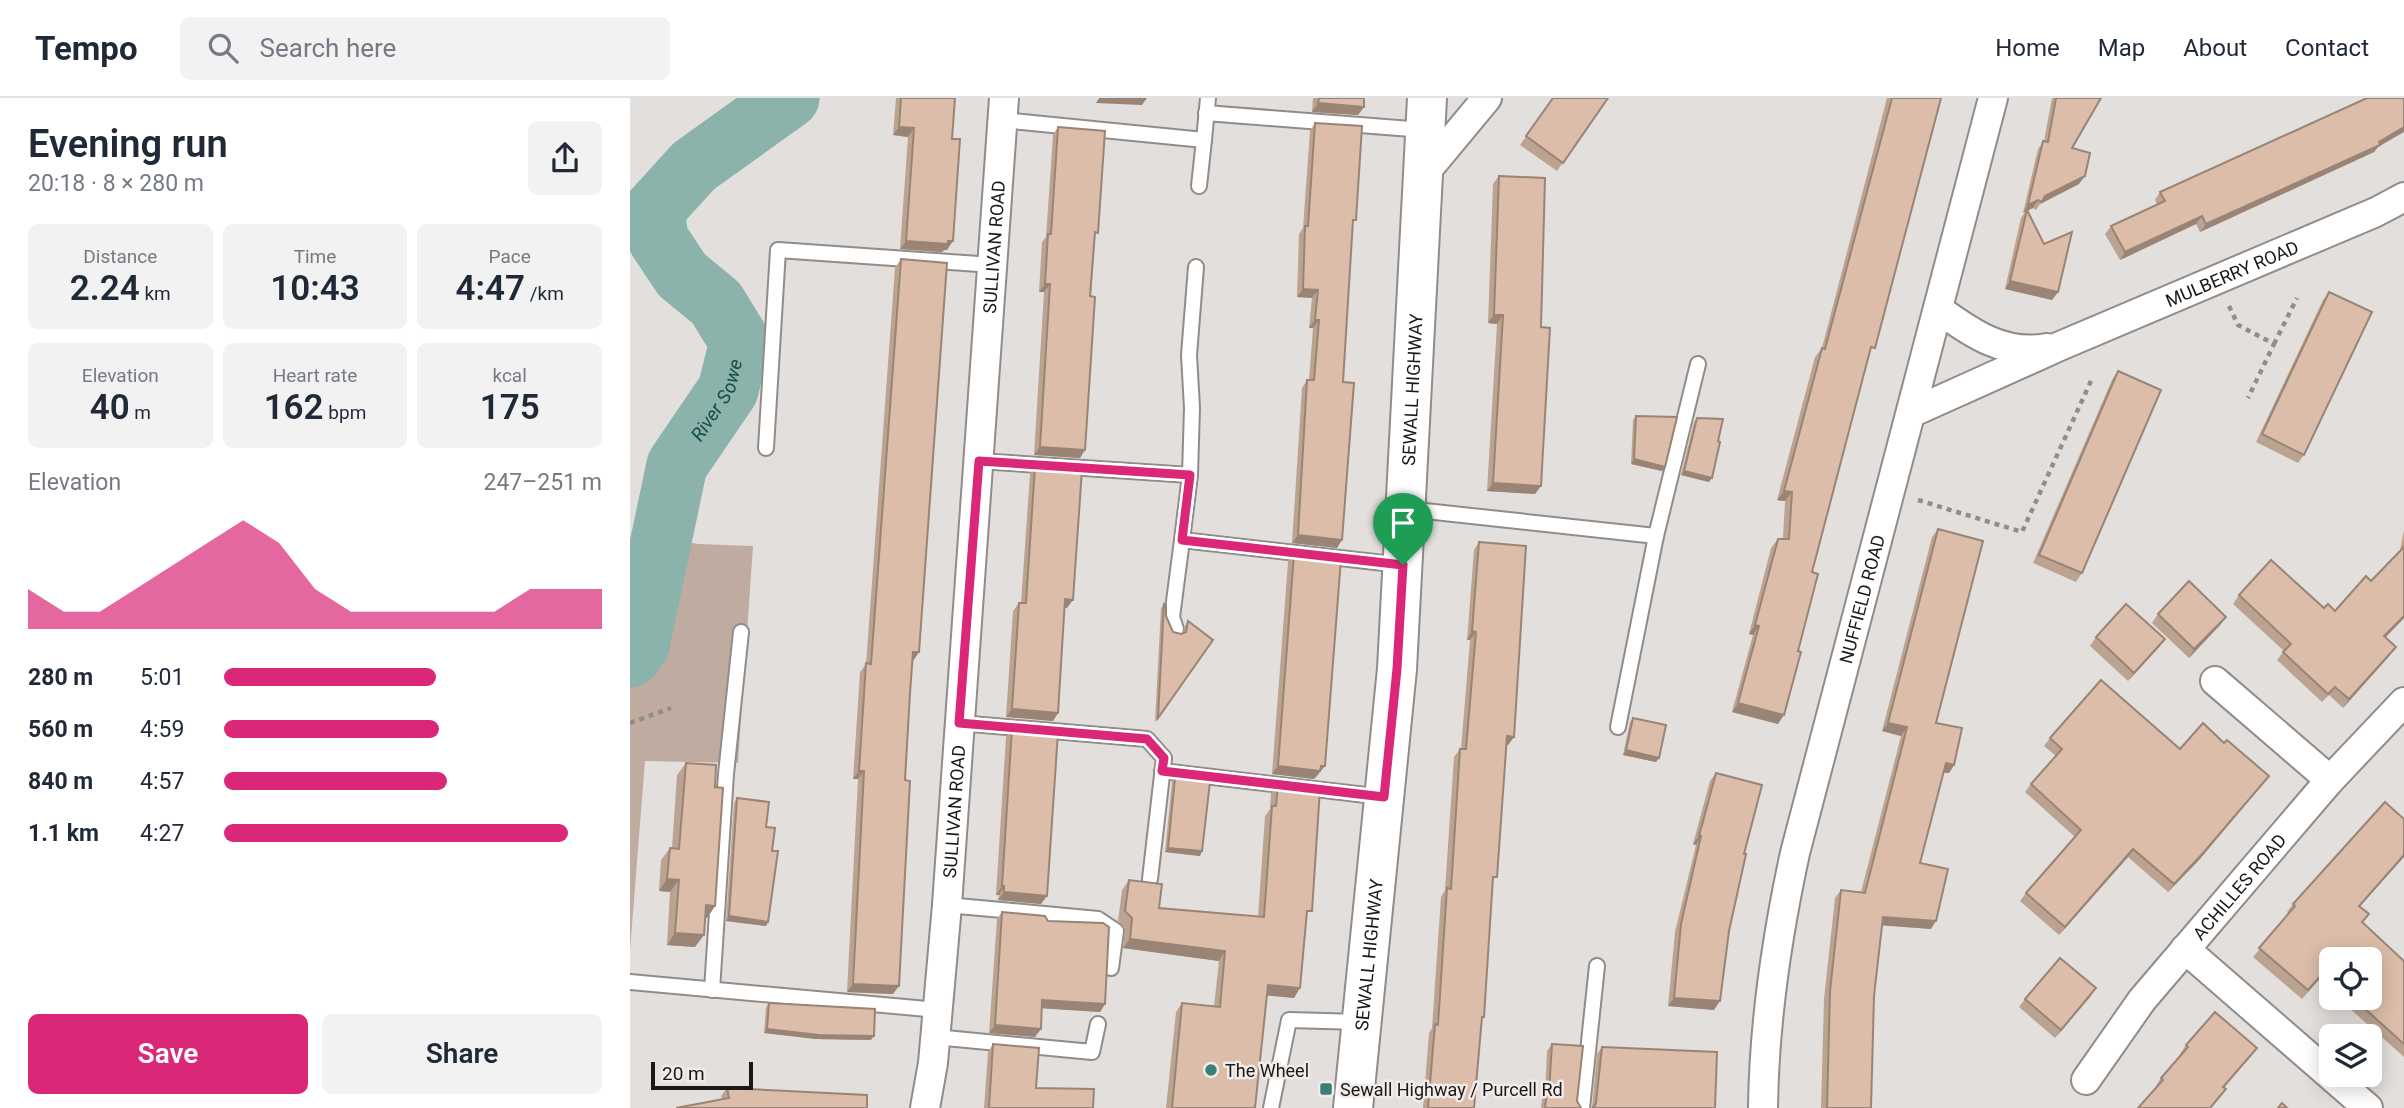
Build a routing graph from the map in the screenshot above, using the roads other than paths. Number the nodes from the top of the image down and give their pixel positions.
1 (1208, 98) edge
2 (1487, 98) edge
3 (1993, 98) edge
4 (1003, 109) edge
5 (1206, 113) junction
6 (1426, 114) edge
7 (1204, 140) junction
8 (1423, 174) junction
9 (1199, 186) dead end
10 (2404, 197) edge
11 (993, 265) junction
12 (1196, 267) dead end
13 (1938, 309) junction
14 (2060, 346) junction
15 (1698, 364) dead end
16 (1911, 413) junction
17 (766, 448) dead end
18 (979, 461) junction
19 (1190, 475) junction
20 (1406, 509) junction
21 (1656, 536) junction
22 (1182, 540) junction
23 (1403, 565) junction
24 (1176, 629) dead end
25 (741, 632) dead end
26 (2215, 681) dead end
27 (2404, 702) edge
28 (959, 723) junction
29 (1618, 727) dead end
30 (1162, 771) junction
31 (2330, 780) junction
32 (1384, 797) junction
33 (1150, 879) dead end
34 (947, 905) junction
35 (2185, 949) junction
36 (1597, 967) dead end
37 (1111, 968) edge
38 (630, 982) edge
39 (712, 990) junction
40 (1362, 1022) junction
41 (937, 1024) junction
42 (1098, 1024) dead end
43 (2086, 1080) dead end
44 (925, 1108) edge
45 (1271, 1108) edge
46 (1353, 1108) edge
47 (1582, 1108) edge
48 (1763, 1108) edge
49 (2368, 1108) edge

1 - 5 lane
2 - 8 street
3 - 13 street, NUFFIELD ROAD
4 - 7 lane
4 - 11 street, SULLIVAN ROAD
5 - 6 lane
5 - 7 lane
6 - 8 street, SEWALL HIGHWAY
7 - 9 lane
8 - 20 street, SEWALL HIGHWAY
10 - 14 street, MULBERRY ROAD
11 - 17 lane
11 - 18 street, SULLIVAN ROAD
12 - 19 lane
13 - 14 street, MULBERRY ROAD
13 - 16 street, NUFFIELD ROAD
14 - 16 street, MULBERRY ROAD
15 - 21 lane
16 - 48 street, NUFFIELD ROAD
18 - 19 lane
18 - 28 street, SULLIVAN ROAD
19 - 22 lane
20 - 21 lane
20 - 23 street, SEWALL HIGHWAY
21 - 29 lane
22 - 23 lane
22 - 24 lane
23 - 32 street, SEWALL HIGHWAY
25 - 39 lane
26 - 31 street
27 - 31 street, ACHILLES ROAD
28 - 30 lane
28 - 34 street, SULLIVAN ROAD
30 - 32 lane
30 - 33 lane
31 - 35 street, ACHILLES ROAD
32 - 40 street, SEWALL HIGHWAY
34 - 37 lane
34 - 41 street, SULLIVAN ROAD
35 - 43 street, ACHILLES ROAD
35 - 49 street
36 - 47 lane
38 - 39 lane
39 - 41 lane
40 - 45 lane
40 - 46 street, SEWALL HIGHWAY
41 - 42 lane
41 - 44 street, SULLIVAN ROAD

